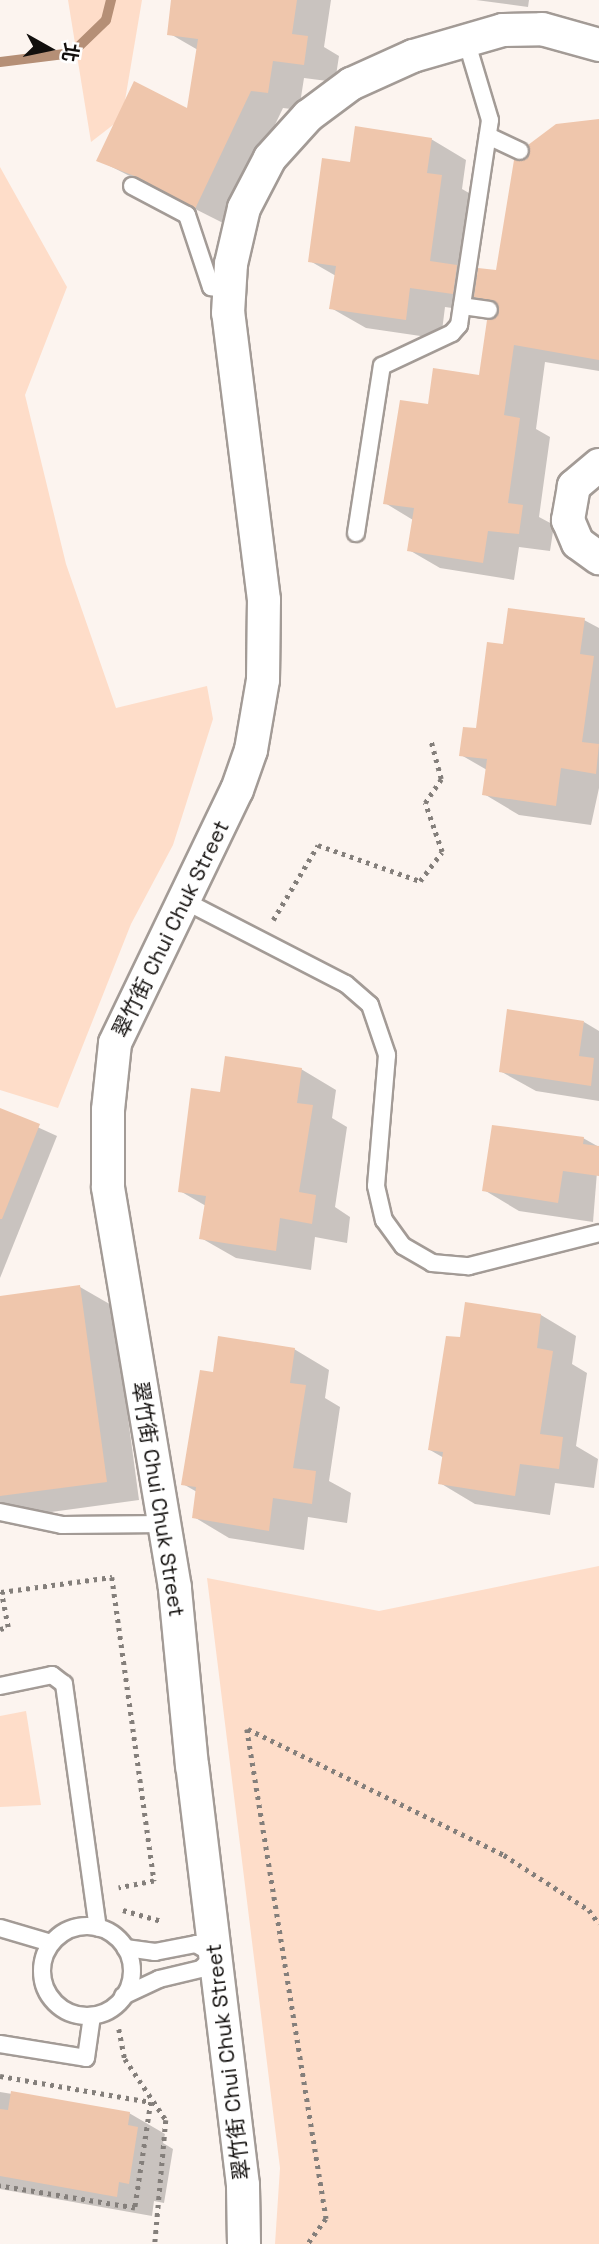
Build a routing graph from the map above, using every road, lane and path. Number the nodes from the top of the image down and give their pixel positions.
1 (466, 40) junction
2 (599, 45) edge
3 (488, 136) junction
4 (520, 151) dead end
5 (132, 186) dead end
6 (228, 290) junction
7 (462, 306) junction
8 (489, 310) dead end
9 (599, 465) edge
10 (356, 533) dead end
11 (599, 558) edge
12 (431, 741) dead end
13 (183, 901) junction
14 (273, 920) dead end
15 (599, 1233) edge
16 (0, 1512) edge
17 (165, 1524) junction
18 (1, 1592) edge
19 (0, 1629) edge
20 (0, 1686) edge
21 (167, 1920) dead end
22 (599, 1924) edge
23 (0, 1928) edge
24 (98, 1928) junction
25 (51, 1943) junction
26 (125, 1948) junction
27 (215, 1955) junction
28 (122, 1996) junction
29 (92, 2016) junction
30 (119, 2028) dead end
31 (0, 2044) edge
32 (0, 2076) edge
33 (151, 2102) junction
34 (0, 2186) edge
35 (155, 2244) edge
36 (244, 2244) edge
37 (308, 2244) edge

1 - 2 street, 翠竹街 Chui Chuk Street
1 - 3 lane
1 - 6 street, 翠竹街 Chui Chuk Street
3 - 4 lane
3 - 7 lane
5 - 6 lane
6 - 13 street, 翠竹街 Chui Chuk Street
7 - 8 lane
7 - 10 lane
9 - 11 street
12 - 14 path
13 - 15 lane
13 - 17 street, 翠竹街 Chui Chuk Street
16 - 17 lane
17 - 27 street, 翠竹街 Chui Chuk Street
18 - 19 path
18 - 21 path
20 - 24 lane
22 - 37 path
23 - 25 lane
24 - 25 lane
24 - 26 lane
25 - 29 lane
26 - 27 lane
26 - 28 lane
27 - 28 lane
27 - 36 street, 翠竹街 Chui Chuk Street
28 - 29 lane
29 - 31 lane
30 - 33 path
32 - 33 path
33 - 34 path
33 - 35 path

